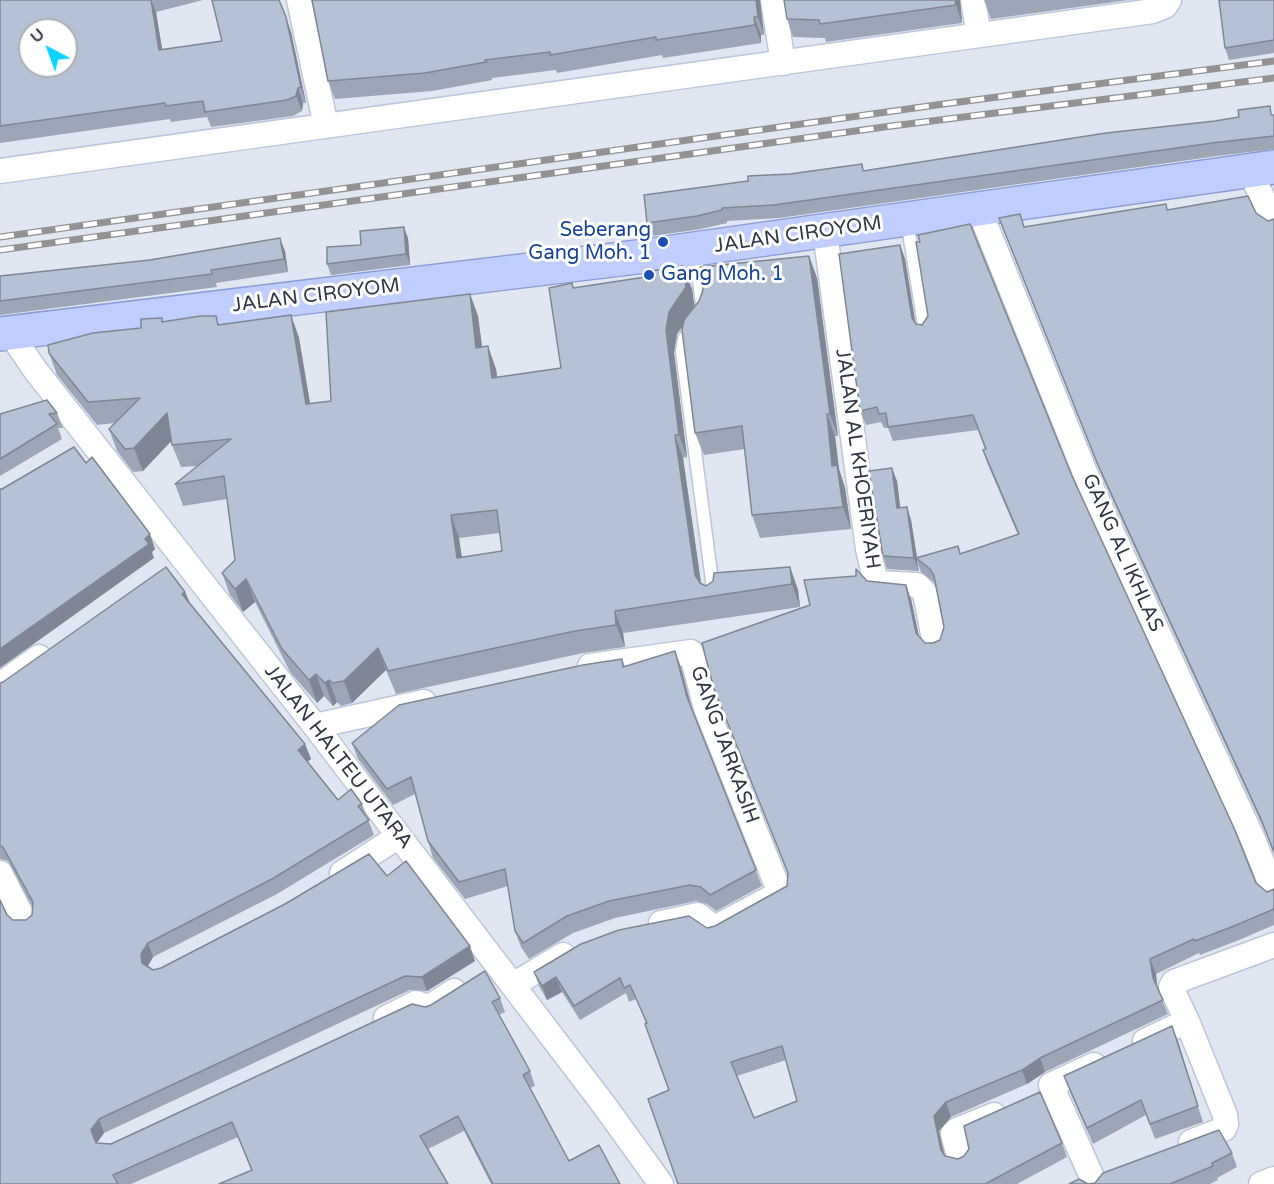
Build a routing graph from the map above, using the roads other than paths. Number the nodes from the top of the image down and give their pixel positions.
1 (299, 0) edge
2 (773, 0) edge
3 (973, 0) edge
4 (1169, 0) edge
5 (979, 35) junction
6 (783, 63) junction
7 (327, 126) junction
8 (1262, 168) edge
9 (0, 171) edge
10 (980, 209) junction
11 (906, 219) junction
12 (1274, 221) edge
13 (825, 232) junction
14 (695, 250) junction
15 (925, 331) edge
16 (5, 333) edge
17 (714, 600) edge
18 (60, 642) edge
19 (935, 644) edge
20 (563, 672) edge
21 (1, 681) edge
22 (450, 696) edge
23 (315, 726) junction
24 (399, 836) junction
25 (0, 873) edge
26 (324, 883) edge
27 (1274, 892) edge
28 (25, 922) edge
29 (641, 927) edge
30 (580, 945) edge
31 (1274, 945) edge
32 (497, 964) junction
33 (513, 985) junction
34 (1186, 1021) junction
35 (364, 1028) edge
36 (1033, 1096) junction
37 (1170, 1149) edge
38 (960, 1160) edge
39 (1101, 1178) edge
40 (1274, 1179) edge
41 (661, 1184) edge
42 (1261, 1184) edge

1 - 7 street
2 - 6 street
3 - 5 street
4 - 5 street
5 - 6 street
6 - 7 street
7 - 9 street
8 - 10 main road, JALAN CIROYOM
8 - 12 street
10 - 11 main road, JALAN CIROYOM
10 - 27 street, GANG AL IKHLAS
11 - 13 main road, JALAN CIROYOM
11 - 15 lane
13 - 14 main road, JALAN CIROYOM
13 - 19 street, JALAN AL KHOERIYAH
14 - 16 main road, JALAN CIROYOM
14 - 17 lane
16 - 23 street, JALAN HALTEU UTARA
18 - 21 street
20 - 29 street, GANG JARKASIH
22 - 23 street
23 - 24 street, JALAN HALTEU UTARA
24 - 26 street
24 - 32 street, JALAN HALTEU UTARA
25 - 28 street
30 - 33 street
31 - 34 street
32 - 33 street, JALAN HALTEU UTARA
32 - 35 street
33 - 41 street, JALAN HALTEU UTARA
34 - 36 street
34 - 37 street
36 - 38 street
36 - 39 street
40 - 42 street

